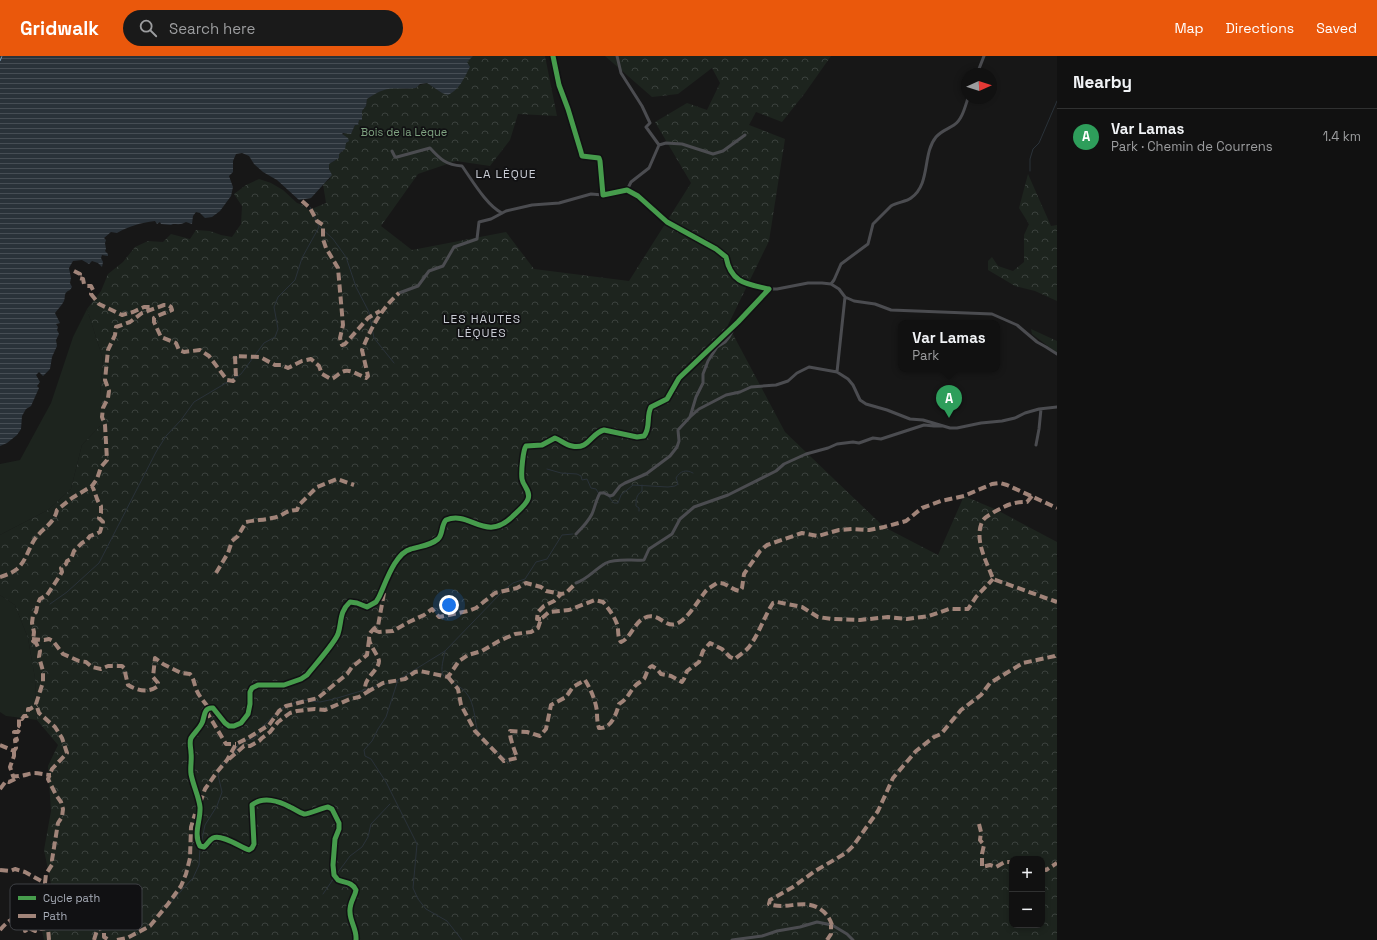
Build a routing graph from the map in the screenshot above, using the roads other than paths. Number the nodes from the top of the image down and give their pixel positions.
1 (553, 56) edge
2 (617, 56) edge
3 (984, 56) edge
4 (979, 68) edge
5 (965, 104) edge
6 (745, 135) dead end
7 (659, 145) junction
8 (392, 151) dead end
9 (627, 190) junction
10 (603, 195) junction
11 (502, 213) junction
12 (831, 284) junction
13 (769, 289) junction
14 (399, 293) dead end
15 (845, 297) junction
16 (738, 322) junction
17 (1057, 354) edge
18 (837, 372) junction
19 (1057, 407) edge
20 (1041, 409) junction
21 (690, 417) junction
22 (943, 426) junction
23 (1036, 444) dead end
24 (576, 534) dead end
25 (576, 583) dead end
26 (356, 940) edge
27 (732, 940) edge
28 (853, 940) edge

1 - 10 street
2 - 7 street
3 - 4 street
5 - 12 street
6 - 7 street
7 - 9 street
8 - 11 street
9 - 10 street
9 - 13 street
10 - 11 street
11 - 14 street
12 - 13 street
12 - 15 street
13 - 16 street
15 - 17 street
15 - 18 street
16 - 21 street
16 - 26 street
18 - 21 street
18 - 22 street
19 - 20 street
20 - 22 street
20 - 23 street
21 - 24 street
22 - 25 street
27 - 28 street

